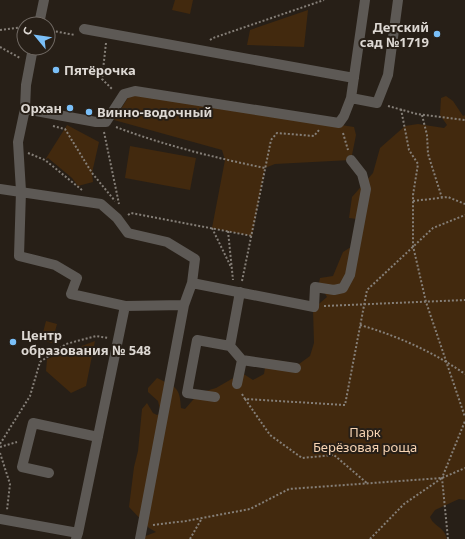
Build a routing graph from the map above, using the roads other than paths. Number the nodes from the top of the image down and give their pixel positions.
1 (44, 0) edge
2 (365, 0) edge
3 (398, 0) edge
4 (41, 16) edge
5 (84, 29) dead end
6 (31, 56) edge
7 (354, 78) junction
8 (350, 98) junction
9 (25, 109) junction
10 (351, 160) road end
11 (0, 189) edge
12 (21, 191) junction
13 (192, 283) junction
14 (237, 292) junction
15 (184, 304) junction
16 (125, 306) junction
17 (230, 346) junction
18 (242, 360) junction
19 (296, 368) dead end
20 (237, 384) road end
21 (214, 397) dead end
22 (98, 437) junction
23 (49, 474) dead end
24 (3, 520) edge
25 (77, 536) edge
26 (140, 539) edge

1 - 4 lane
2 - 7 lane
3 - 8 lane
5 - 7 lane
6 - 9 lane
7 - 8 lane
8 - 9 lane
9 - 12 lane
10 - 14 lane
11 - 12 lane
12 - 13 lane
12 - 16 lane
13 - 14 lane
13 - 15 lane
14 - 17 lane
15 - 16 lane
15 - 26 lane
16 - 22 lane
17 - 18 lane
17 - 21 lane
18 - 19 lane
18 - 20 lane
22 - 23 lane
22 - 25 lane
24 - 25 lane

